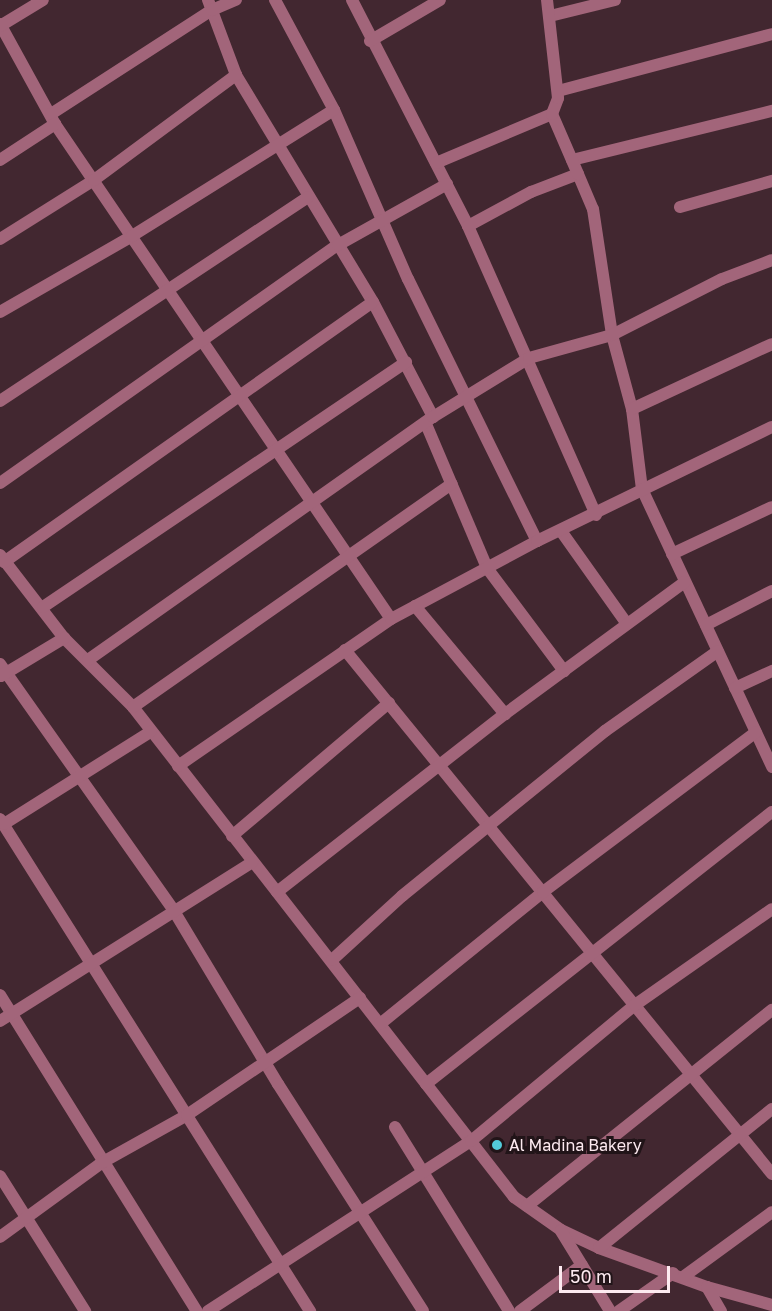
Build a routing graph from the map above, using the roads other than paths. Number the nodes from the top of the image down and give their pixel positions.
1 (43, 0) edge
2 (236, 0) edge
3 (275, 0) edge
4 (352, 0) edge
5 (440, 0) edge
6 (547, 0) edge
7 (615, 0) edge
8 (210, 5) edge
9 (550, 16) junction
10 (0, 25) edge
11 (772, 34) edge
12 (370, 41) junction
13 (236, 75) junction
14 (558, 91) junction
15 (334, 110) junction
16 (772, 111) edge
17 (552, 114) junction
18 (53, 119) junction
19 (277, 146) junction
20 (0, 160) edge
21 (572, 160) junction
22 (436, 163) junction
23 (578, 174) junction
24 (94, 180) junction
25 (772, 181) edge
26 (447, 184) junction
27 (308, 197) junction
28 (680, 207) dead end
29 (380, 219) junction
30 (468, 226) junction
31 (132, 236) junction
32 (0, 239) edge
33 (338, 245) junction
34 (772, 260) edge
35 (168, 290) junction
36 (373, 302) junction
37 (0, 312) edge
38 (612, 335) junction
39 (203, 342) junction
40 (772, 344) edge
41 (530, 358) junction
42 (406, 362) junction
43 (240, 396) junction
44 (465, 396) junction
45 (0, 401) edge
46 (632, 409) junction
47 (429, 420) junction
48 (772, 427) edge
49 (276, 450) junction
50 (0, 483) edge
51 (452, 484) junction
52 (642, 489) junction
53 (312, 504) junction
54 (772, 507) edge
55 (596, 515) junction
56 (561, 531) junction
57 (537, 541) junction
58 (672, 554) junction
59 (348, 556) junction
60 (2, 558) edge
61 (487, 568) junction
62 (686, 582) junction
63 (772, 591) edge
64 (415, 606) junction
65 (43, 607) junction
66 (391, 619) junction
67 (627, 624) junction
68 (706, 625) junction
69 (64, 638) junction
70 (345, 650) junction
71 (718, 651) junction
72 (88, 660) junction
73 (2, 671) edge
74 (564, 671) junction
75 (772, 671) edge
76 (735, 688) junction
77 (389, 703) junction
78 (133, 707) junction
79 (505, 714) junction
80 (150, 732) junction
81 (756, 732) junction
82 (770, 759) edge
83 (440, 765) junction
84 (178, 766) junction
85 (81, 776) junction
86 (772, 812) edge
87 (2, 822) edge
88 (490, 826) junction
89 (232, 836) junction
90 (252, 862) junction
91 (277, 892) junction
92 (543, 892) junction
93 (772, 909) edge
94 (174, 911) junction
95 (591, 951) junction
96 (332, 960) junction
97 (89, 964) junction
98 (0, 995) edge
99 (360, 998) junction
100 (635, 1005) junction
101 (772, 1010) edge
102 (12, 1014) junction
103 (0, 1021) edge
104 (380, 1024) junction
105 (265, 1063) junction
106 (691, 1074) junction
107 (426, 1084) junction
108 (772, 1109) edge
109 (187, 1115) junction
110 (395, 1127) dead end
111 (740, 1134) junction
112 (471, 1142) junction
113 (103, 1162) junction
114 (424, 1173) junction
115 (772, 1174) edge
116 (0, 1176) edge
117 (527, 1206) junction
118 (772, 1212) edge
119 (361, 1215) junction
120 (26, 1218) junction
121 (561, 1230) junction
122 (0, 1237) edge
123 (599, 1248) junction
124 (280, 1265) junction
125 (582, 1265) junction
126 (678, 1275) junction
127 (707, 1287) junction
128 (772, 1305) edge
129 (85, 1311) edge
130 (197, 1311) edge
131 (208, 1311) edge
132 (310, 1311) edge
133 (423, 1311) edge
134 (510, 1311) edge
135 (610, 1311) edge
136 (619, 1311) edge
137 (721, 1311) edge

1 - 10 street
2 - 8 street
3 - 15 street
4 - 12 street
5 - 12 street
6 - 9 street
7 - 9 street
8 - 13 street
8 - 18 street
9 - 14 street
10 - 18 street
11 - 14 street
12 - 22 street
13 - 19 street
13 - 24 street
14 - 17 street
15 - 19 street
15 - 29 street
16 - 21 street
17 - 21 street
17 - 22 street
18 - 20 street
18 - 24 street
19 - 27 street
19 - 31 street
21 - 23 street
22 - 26 street
23 - 30 street
23 - 38 street
24 - 31 street
24 - 32 street
25 - 28 street
26 - 29 street
26 - 30 street
27 - 33 street
27 - 35 street
29 - 33 street
29 - 44 street
30 - 41 street
31 - 35 street
31 - 37 street
33 - 36 street
33 - 39 street
34 - 38 street
35 - 39 street
35 - 45 street
36 - 42 street
36 - 43 street
38 - 41 street
38 - 46 street
39 - 43 street
39 - 50 street
40 - 46 street
41 - 44 street
41 - 55 street
42 - 47 street
42 - 49 street
43 - 49 street
43 - 60 street
44 - 47 street
44 - 57 street
46 - 52 street
47 - 51 street
47 - 53 street
48 - 52 street
49 - 53 street
49 - 65 street
51 - 59 street
51 - 61 street
52 - 55 street
52 - 58 street
53 - 59 street
53 - 72 street
54 - 58 street
55 - 56 street
56 - 57 street
56 - 67 street
57 - 61 street
58 - 62 street
59 - 66 street
59 - 78 street
60 - 65 street
61 - 64 street
61 - 74 street
62 - 67 street
62 - 68 street
63 - 68 street
64 - 66 street
64 - 79 street
65 - 69 street
66 - 70 street
67 - 74 street
68 - 71 street
69 - 72 street
69 - 73 street
70 - 77 street
70 - 84 street
71 - 76 street
71 - 88 street
72 - 78 street
73 - 85 street
74 - 79 street
75 - 76 street
76 - 81 street
77 - 83 street
77 - 89 street
78 - 80 street
79 - 83 street
80 - 84 street
80 - 85 street
81 - 82 street
81 - 92 street
83 - 88 street
83 - 91 street
84 - 89 street
85 - 87 street
85 - 94 street
86 - 95 street
87 - 97 street
88 - 92 street
88 - 96 street
89 - 90 street
90 - 91 street
90 - 94 street
91 - 96 street
92 - 95 street
92 - 104 street
93 - 100 street
94 - 97 street
94 - 105 street
95 - 100 street
95 - 107 street
96 - 99 street
97 - 102 street
97 - 109 street
98 - 102 street
99 - 104 street
99 - 105 street
100 - 106 street
100 - 112 street
101 - 106 street
102 - 103 street
102 - 113 street
104 - 107 street
105 - 109 street
105 - 119 street
106 - 111 street
106 - 117 street
107 - 112 street
108 - 111 street
109 - 113 street
109 - 124 street
110 - 114 street
111 - 115 street
111 - 123 street
112 - 114 street
112 - 117 street
113 - 120 street
113 - 130 street
114 - 119 street
114 - 134 street
116 - 120 street
117 - 121 street
118 - 126 street
119 - 124 street
119 - 133 street
120 - 122 street
120 - 129 street
121 - 123 street
121 - 125 street
123 - 126 street
124 - 131 street
124 - 132 street
125 - 134 street
125 - 135 street
126 - 127 street
126 - 136 street
127 - 128 street
127 - 137 street

